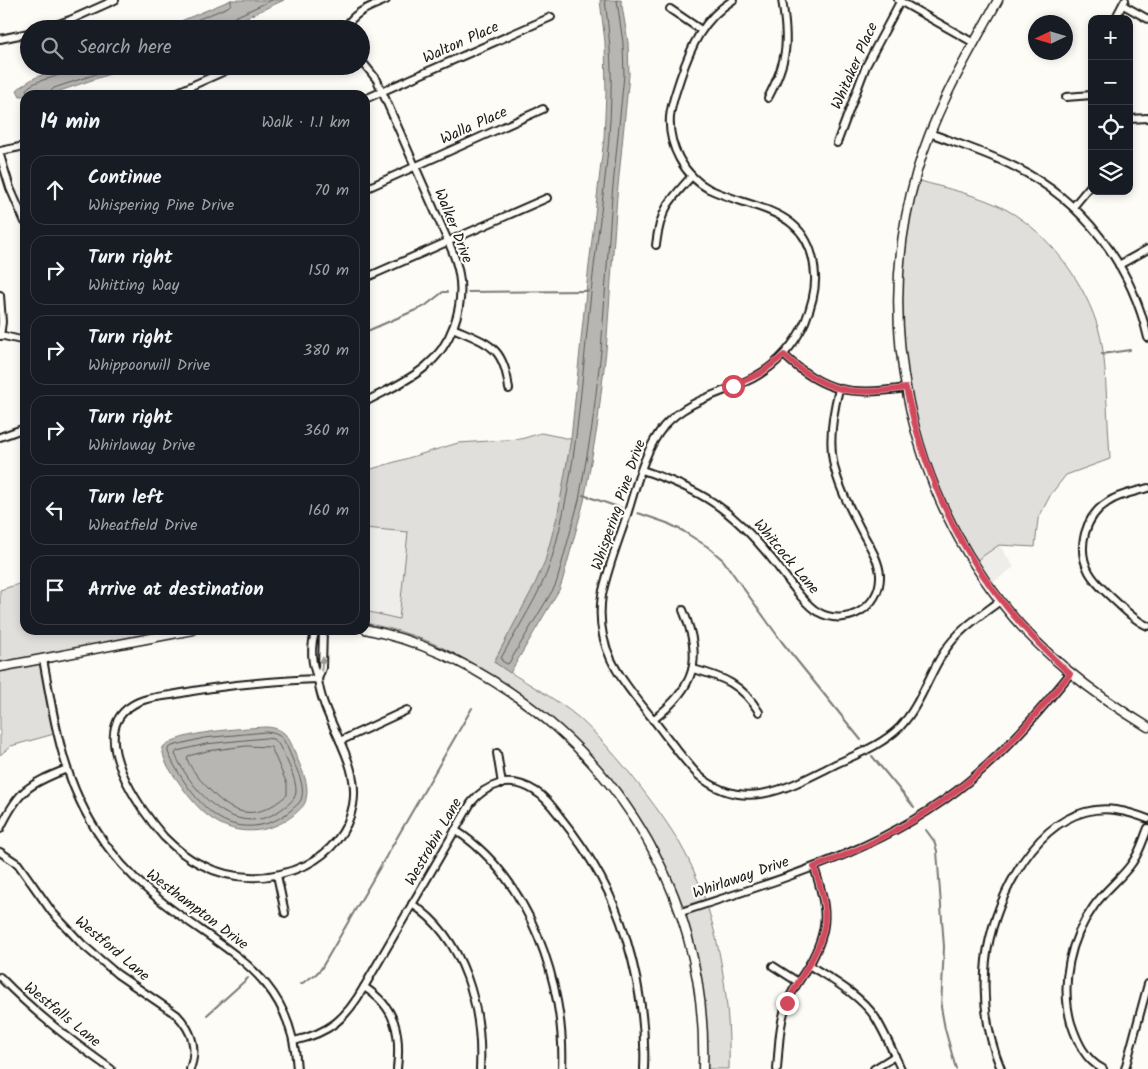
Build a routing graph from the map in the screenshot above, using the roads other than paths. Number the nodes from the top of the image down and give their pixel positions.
1 (115, 0) edge
2 (386, 0) edge
3 (733, 0) edge
4 (782, 0) edge
5 (900, 0) edge
6 (998, 0) edge
7 (1124, 2) edge
8 (670, 9) dead end
9 (1117, 15) edge
10 (550, 17) dead end
11 (1148, 19) edge
12 (70, 20) edge
13 (350, 20) edge
14 (701, 30) junction
15 (20, 35) edge
16 (0, 39) edge
17 (974, 43) junction
18 (370, 70) edge
19 (216, 75) edge
20 (182, 90) edge
21 (382, 91) junction
22 (1088, 95) edge
23 (370, 97) edge
24 (1066, 97) dead end
25 (768, 98) dead end
26 (543, 109) dead end
27 (1148, 118) edge
28 (1133, 119) edge
29 (930, 133) junction
30 (837, 143) dead end
31 (20, 147) edge
32 (0, 153) edge
33 (415, 167) junction
34 (692, 176) junction
35 (370, 187) edge
36 (1088, 189) edge
37 (546, 198) dead end
38 (1073, 207) junction
39 (20, 210) edge
40 (448, 241) junction
41 (656, 245) dead end
42 (1148, 249) edge
43 (1119, 265) junction
44 (370, 276) edge
45 (0, 295) edge
46 (453, 328) junction
47 (0, 335) edge
48 (1148, 338) edge
49 (20, 340) edge
50 (784, 355) junction
51 (906, 388) junction
52 (509, 389) dead end
53 (840, 389) junction
54 (370, 399) edge
55 (20, 429) edge
56 (0, 437) edge
57 (642, 470) junction
58 (1148, 488) edge
59 (1000, 602) junction
60 (683, 610) dead end
61 (1148, 626) edge
62 (370, 630) edge
63 (167, 635) edge
64 (315, 635) edge
65 (323, 635) edge
66 (43, 659) junction
67 (0, 667) edge
68 (693, 669) junction
69 (1070, 674) junction
70 (318, 679) junction
71 (407, 710) dead end
72 (759, 712) dead end
73 (653, 720) junction
74 (1148, 727) edge
75 (340, 742) junction
76 (497, 753) dead end
77 (66, 769) junction
78 (502, 784) junction
79 (1148, 819) edge
80 (1148, 828) edge
81 (0, 829) edge
82 (455, 830) junction
83 (0, 852) edge
84 (814, 867) junction
85 (277, 875) junction
86 (412, 904) junction
87 (681, 912) junction
88 (285, 913) dead end
89 (773, 966) dead end
90 (808, 966) junction
91 (0, 977) edge
92 (798, 982) junction
93 (1148, 984) edge
94 (364, 988) junction
95 (294, 1041) junction
96 (895, 1056) junction
97 (111, 1069) edge
98 (190, 1069) edge
99 (297, 1069) edge
100 (397, 1069) edge
101 (480, 1069) edge
102 (562, 1069) edge
103 (644, 1069) edge
104 (703, 1069) edge
105 (777, 1069) edge
106 (874, 1069) edge
107 (901, 1069) edge
108 (1001, 1069) edge
109 (1103, 1069) edge
110 (1126, 1069) edge

1 - 12 street
2 - 13 street
3 - 14 street, Whispering Pine Drive
4 - 25 street
5 - 17 street
5 - 30 street, Whitaker Place
6 - 17 street
7 - 9 street
7 - 11 street
8 - 14 street
10 - 21 street, Walton Place
14 - 34 street, Whispering Pine Drive
15 - 16 street
17 - 29 street
18 - 21 street, Walker Drive
19 - 20 street
21 - 23 street, Walton Place
21 - 33 street, Walker Drive
22 - 24 street
26 - 33 street, Walla Place
27 - 28 street
29 - 38 street
29 - 51 street
31 - 32 street
32 - 39 street
33 - 35 street, Walla Place
33 - 40 street, Walker Drive
34 - 41 street
34 - 50 street, Whispering Pine Drive
36 - 38 street
37 - 40 street
38 - 43 street
40 - 44 street
40 - 46 street, Walker Drive
42 - 43 street
43 - 48 street
45 - 47 street
46 - 52 street
46 - 54 street, Walker Drive
47 - 49 street
50 - 53 street
50 - 57 street, Whispering Pine Drive
51 - 53 street
51 - 59 street
53 - 57 street, Whitcock Lane
55 - 56 street
57 - 73 street, Whispering Pine Drive
58 - 61 street
59 - 69 street
59 - 73 street, Whispering Pine Drive
60 - 68 street
62 - 87 street
63 - 66 street
64 - 70 street
70 -> 65 street
66 - 67 street
66 - 77 street, Westhampton Drive
68 - 72 street
68 - 73 street
69 - 74 street
69 - 84 street, Whirlaway Drive
70 - 75 street
70 - 85 street
71 - 75 street
75 - 85 street
76 - 78 street
77 - 81 street
77 - 95 street, Westhampton Drive
78 - 82 street, Westrobin Lane
78 - 103 street
79 - 108 street
80 - 109 street
82 - 86 street, Westrobin Lane
82 - 102 street
83 - 98 street, Westford Lane
84 - 87 street, Whirlaway Drive
84 - 90 street
85 - 88 street
86 - 94 street, Westrobin Lane
86 - 101 street
87 - 104 street
89 - 92 street
90 - 92 street
90 - 96 street
91 - 97 street, Westfalls Lane
92 - 105 street
93 - 110 street
94 - 95 street, Westrobin Lane
94 - 100 street
95 - 99 street, Westhampton Drive
96 - 106 street
96 - 107 street

